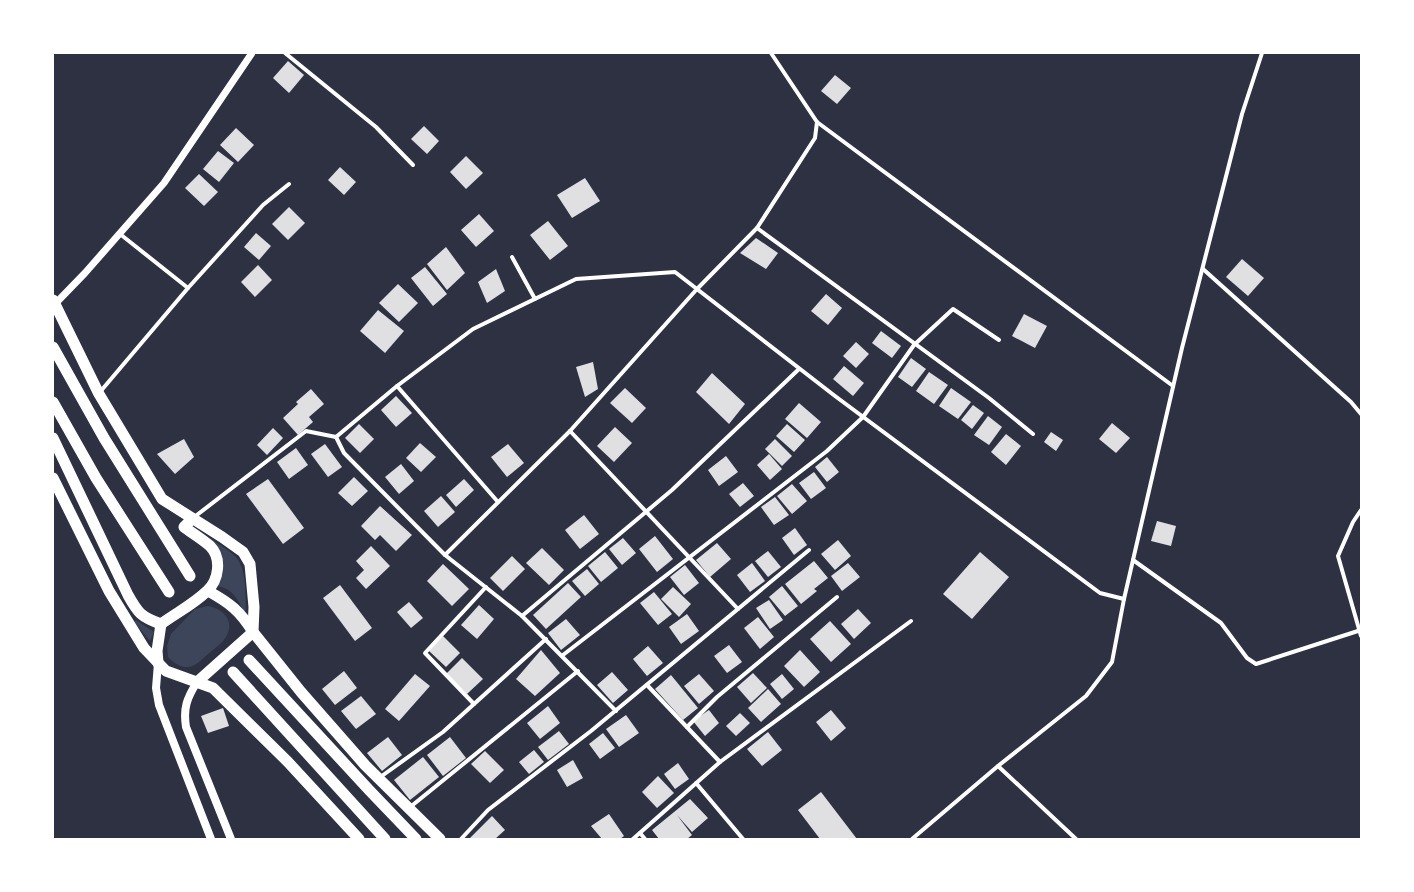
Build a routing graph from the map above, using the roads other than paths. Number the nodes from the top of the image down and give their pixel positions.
1 (252, 53) edge
2 (285, 53) edge
3 (771, 53) edge
4 (1262, 53) edge
5 (817, 122) junction
6 (413, 165) dead end
7 (289, 184) dead end
8 (757, 228) junction
9 (120, 234) junction
10 (512, 257) dead end
11 (1203, 269) junction
12 (188, 288) junction
13 (697, 290) junction
14 (534, 299) junction
15 (54, 302) edge
16 (998, 340) dead end
17 (914, 345) junction
18 (53, 347) edge
19 (799, 369) junction
20 (397, 386) junction
21 (1173, 386) junction
22 (99, 394) junction
23 (53, 402) edge
24 (1361, 414) edge
25 (863, 417) junction
26 (570, 431) junction
27 (1033, 434) dead end
28 (336, 437) junction
29 (53, 438) edge
30 (53, 478) edge
31 (498, 502) junction
32 (1361, 510) edge
33 (646, 513) junction
34 (192, 519) junction
35 (809, 550) dead end
36 (445, 555) junction
37 (689, 557) junction
38 (1133, 560) junction
39 (190, 576) dead end
40 (486, 587) junction
41 (208, 590) junction
42 (169, 592) dead end
43 (837, 597) dead end
44 (1124, 599) junction
45 (738, 609) junction
46 (522, 616) junction
47 (911, 621) dead end
48 (161, 624) junction
49 (1360, 630) edge
50 (253, 632) junction
51 (1361, 636) edge
52 (546, 639) junction
53 (563, 655) junction
54 (249, 660) dead end
55 (158, 662) junction
56 (578, 671) junction
57 (233, 672) dead end
58 (197, 682) junction
59 (647, 685) junction
60 (474, 704) junction
61 (616, 711) junction
62 (687, 727) junction
63 (720, 762) junction
64 (998, 766) junction
65 (379, 779) junction
66 (696, 783) junction
67 (408, 808) junction
68 (640, 833) junction
69 (1072, 835) junction
70 (211, 839) edge
71 (231, 839) edge
72 (359, 839) edge
73 (385, 839) edge
74 (416, 839) edge
75 (440, 839) edge
76 (461, 839) edge
77 (633, 839) edge
78 (645, 839) edge
79 (743, 839) edge
80 (912, 839) edge
81 (1068, 839) edge
82 (1076, 839) edge

1 - 9 street
2 - 6 street
3 - 5 street
4 - 11 street
5 - 8 street
5 - 21 street
7 - 12 street
8 - 13 street
8 - 17 street
9 - 12 street
9 - 15 street
10 - 14 street
11 - 21 street
11 - 24 street
12 - 22 street
13 - 14 street
13 - 19 street
13 - 26 street
14 - 20 street
15 - 22 highway
16 - 17 street
17 - 25 street
17 - 27 street
18 - 39 highway
19 - 25 street
19 - 33 street
20 - 28 street
20 - 31 street
21 - 38 street
22 - 34 highway
23 - 42 highway
25 - 37 street
25 - 44 street
26 - 31 street
26 - 33 street
28 - 34 street
28 - 36 street
29 - 48 highway
30 - 55 highway
31 - 36 street
32 - 49 street
33 - 37 street
33 - 46 street
34 - 41 highway
34 - 50 highway
35 - 45 street
36 - 40 street
37 - 45 street
37 - 53 street
38 - 44 street
38 - 49 street
40 - 46 street
40 - 60 street
41 - 48 highway
41 - 50 highway
43 - 62 street
44 - 64 street
45 - 59 street
46 - 52 street
47 - 63 street
48 - 55 highway
49 - 51 street
50 - 58 highway
50 - 65 highway
52 - 53 street
52 - 60 street
53 - 56 street
54 - 74 highway
55 - 58 highway
55 - 70 main road
56 - 61 street
56 - 67 street
57 - 73 highway
58 - 71 main road
58 - 72 highway
59 - 61 street
59 - 62 street
60 - 65 street
61 - 76 street
62 - 63 street
63 - 66 street
64 - 69 street
64 - 80 street
65 - 67 highway
66 - 68 street
66 - 79 street
67 - 75 highway
68 - 77 street
68 - 78 street
69 - 81 street
69 - 82 street

